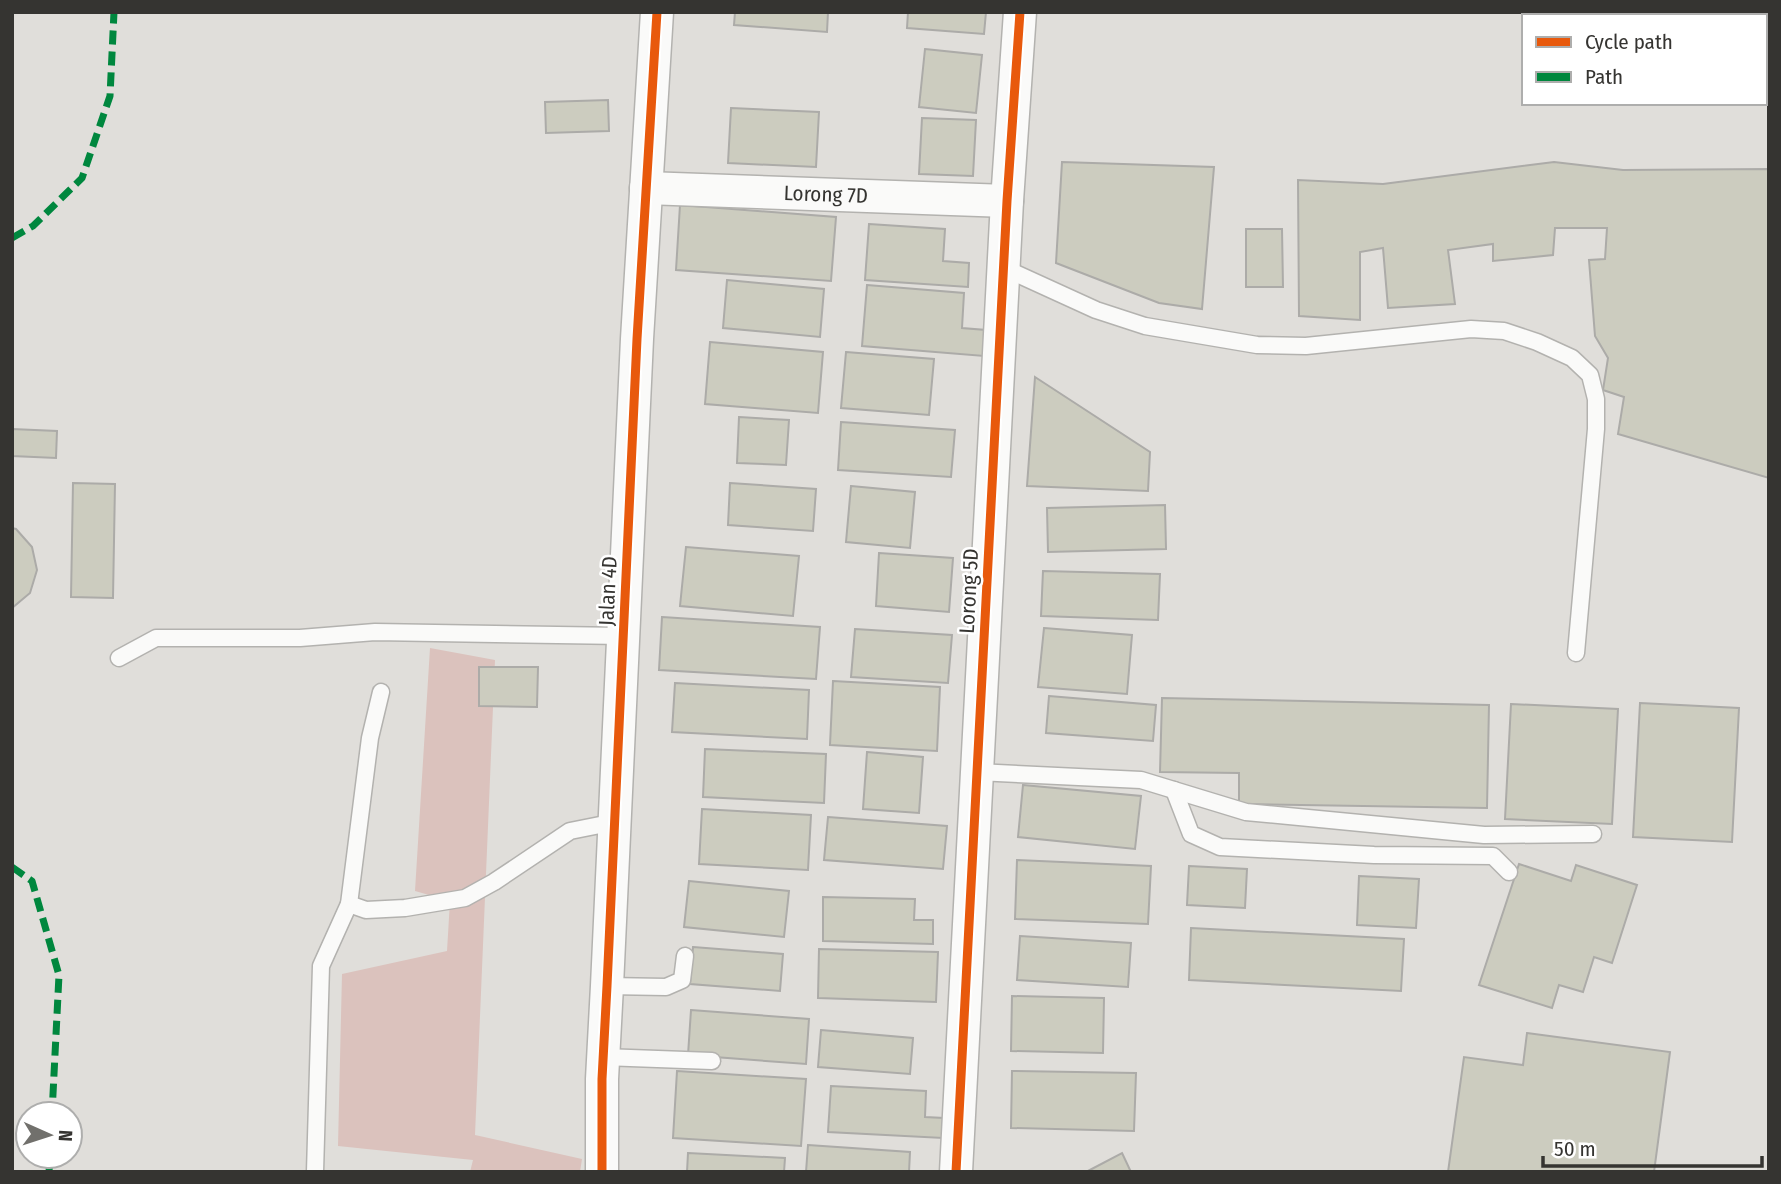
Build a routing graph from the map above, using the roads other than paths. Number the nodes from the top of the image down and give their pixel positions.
1 (657, 12) edge
2 (1020, 12) edge
3 (646, 188) junction
4 (1007, 201) junction
5 (1004, 268) junction
6 (623, 636) junction
7 (1576, 653) dead end
8 (119, 659) dead end
9 (380, 692) dead end
10 (977, 772) junction
11 (1174, 790) junction
12 (615, 822) junction
13 (1593, 834) dead end
14 (1509, 872) dead end
15 (349, 904) junction
16 (685, 956) dead end
17 (607, 986) junction
18 (603, 1057) junction
19 (712, 1061) dead end
20 (315, 1172) edge
21 (602, 1172) edge
22 (956, 1172) edge

1 - 3 street, Jalan 4D
2 - 4 street, Lorong 5D
3 - 4 street, Lorong 7D
3 - 6 street, Jalan 4D
4 - 5 street, Lorong 5D
5 - 7 lane
5 - 10 street, Lorong 5D
6 - 8 lane
6 - 12 street, Jalan 4D
9 - 15 lane
10 - 11 lane
10 - 22 street, Lorong 5D
11 - 13 lane
11 - 14 lane
12 - 15 lane
12 - 17 street, Jalan 4D
15 - 20 lane
16 - 17 lane
17 - 18 street, Jalan 4D
18 - 19 lane
18 - 21 street, Jalan 4D

